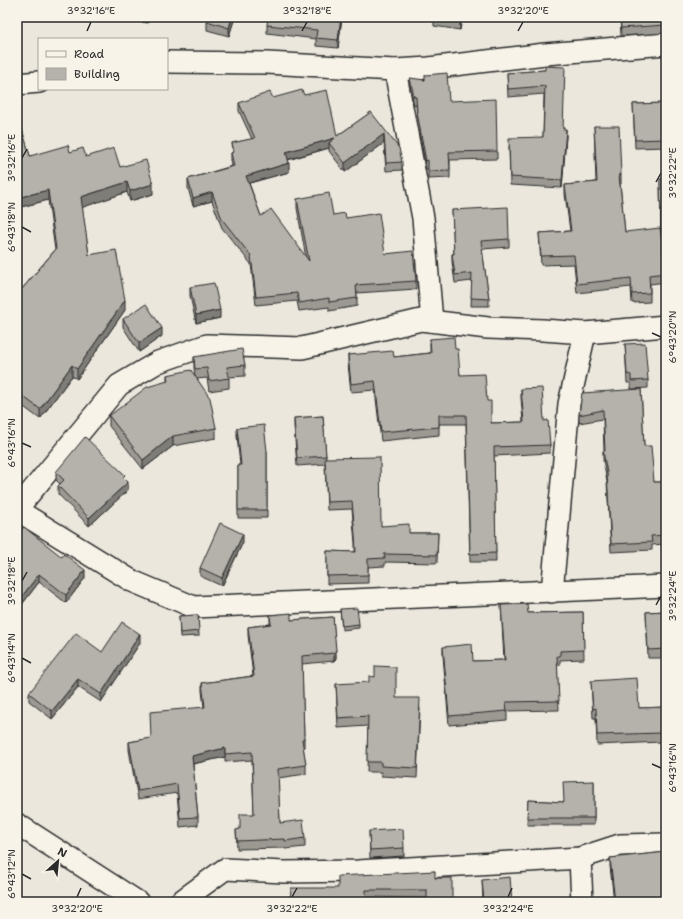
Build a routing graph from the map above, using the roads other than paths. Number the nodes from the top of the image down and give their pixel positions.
1 (666, 44) edge
2 (168, 62) edge
3 (395, 70) junction
4 (38, 82) edge
5 (17, 84) edge
6 (432, 321) junction
7 (666, 326) edge
8 (585, 333) junction
9 (17, 510) edge
10 (666, 586) edge
11 (552, 592) junction
12 (17, 824) edge
13 (666, 844) edge
14 (580, 858) junction
15 (138, 902) edge
16 (180, 902) edge
17 (582, 902) edge

1 - 3 street
2 - 3 street
3 - 6 street
4 - 5 street
6 - 8 street
6 - 9 street
7 - 8 street
8 - 11 street
9 - 11 street
10 - 11 street
12 - 15 street
13 - 14 street
14 - 16 street
14 - 17 street

